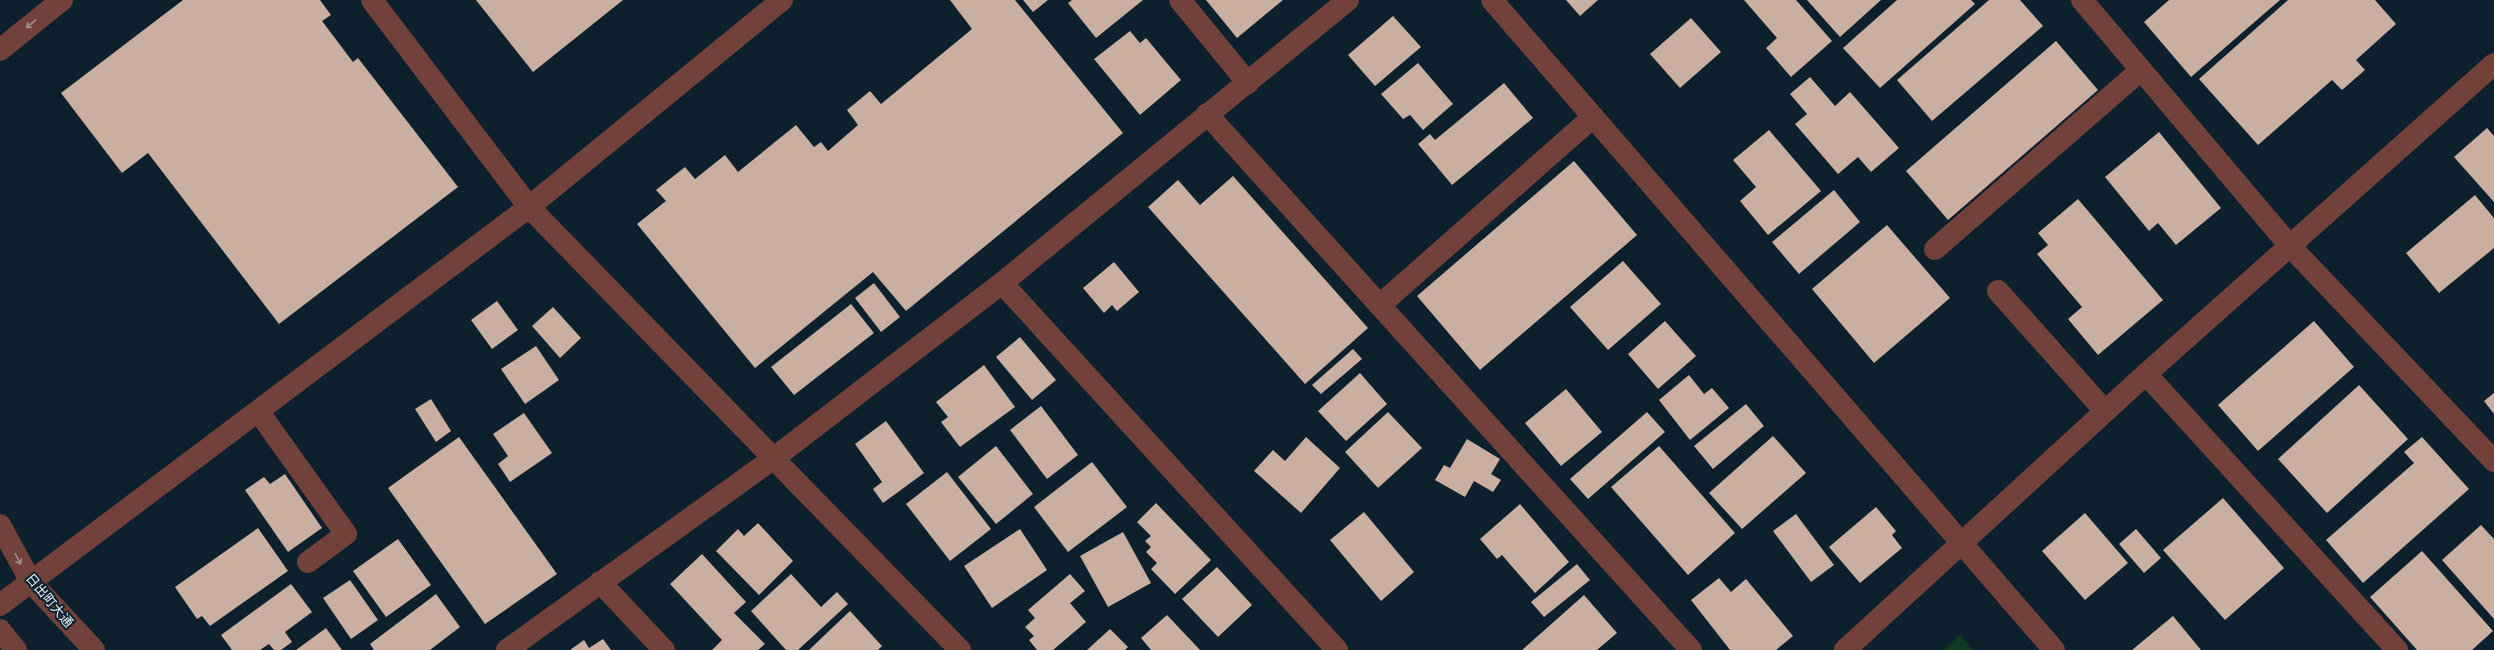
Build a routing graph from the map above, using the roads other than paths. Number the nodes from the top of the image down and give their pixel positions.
1 (62, 0) edge
2 (372, 0) edge
3 (782, 0) edge
4 (1180, 0) edge
5 (1348, 0) edge
6 (1492, 0) edge
7 (2082, 0) edge
8 (0, 50) edge
9 (2494, 64) edge
10 (2141, 70) junction
11 (1248, 83) junction
12 (1207, 114) junction
13 (1593, 117) junction
14 (529, 207) junction
15 (2289, 244) junction
16 (1934, 249) dead end
17 (1002, 283) junction
18 (1998, 291) dead end
19 (1380, 305) junction
20 (2146, 374) junction
21 (258, 411) junction
22 (2105, 411) junction
23 (774, 458) junction
24 (2494, 461) edge
25 (0, 525) edge
26 (1963, 543) junction
27 (308, 562) dead end
28 (31, 582) junction
29 (600, 582) junction
30 (0, 605) edge
31 (0, 630) edge
32 (16, 650) edge
33 (94, 650) edge
34 (507, 650) edge
35 (664, 650) edge
36 (960, 650) edge
37 (1337, 650) edge
38 (1691, 650) edge
39 (1845, 650) edge
40 (2054, 650) edge
41 (2397, 650) edge

1 -> 8 street
2 - 14 street
3 - 14 street
4 - 11 street
5 - 11 street
6 - 13 street
7 - 10 street
9 - 15 street
10 - 15 street
10 - 16 street
11 - 12 street
12 - 17 street
12 - 19 street
13 - 19 street
13 - 26 street
14 - 21 street
14 - 23 street
15 - 20 street
15 - 24 street
17 - 23 street
17 - 37 street
18 - 22 street
19 - 38 street
20 - 22 street
20 - 41 street
21 - 27 street
21 - 28 street
22 - 26 street
23 - 29 street
23 - 36 street
25 -> 28 street, 日出町大通
26 - 39 street
26 - 40 street
28 - 30 street
28 - 33 street, 日出町大通
29 - 34 street
29 - 35 street
31 - 32 street

